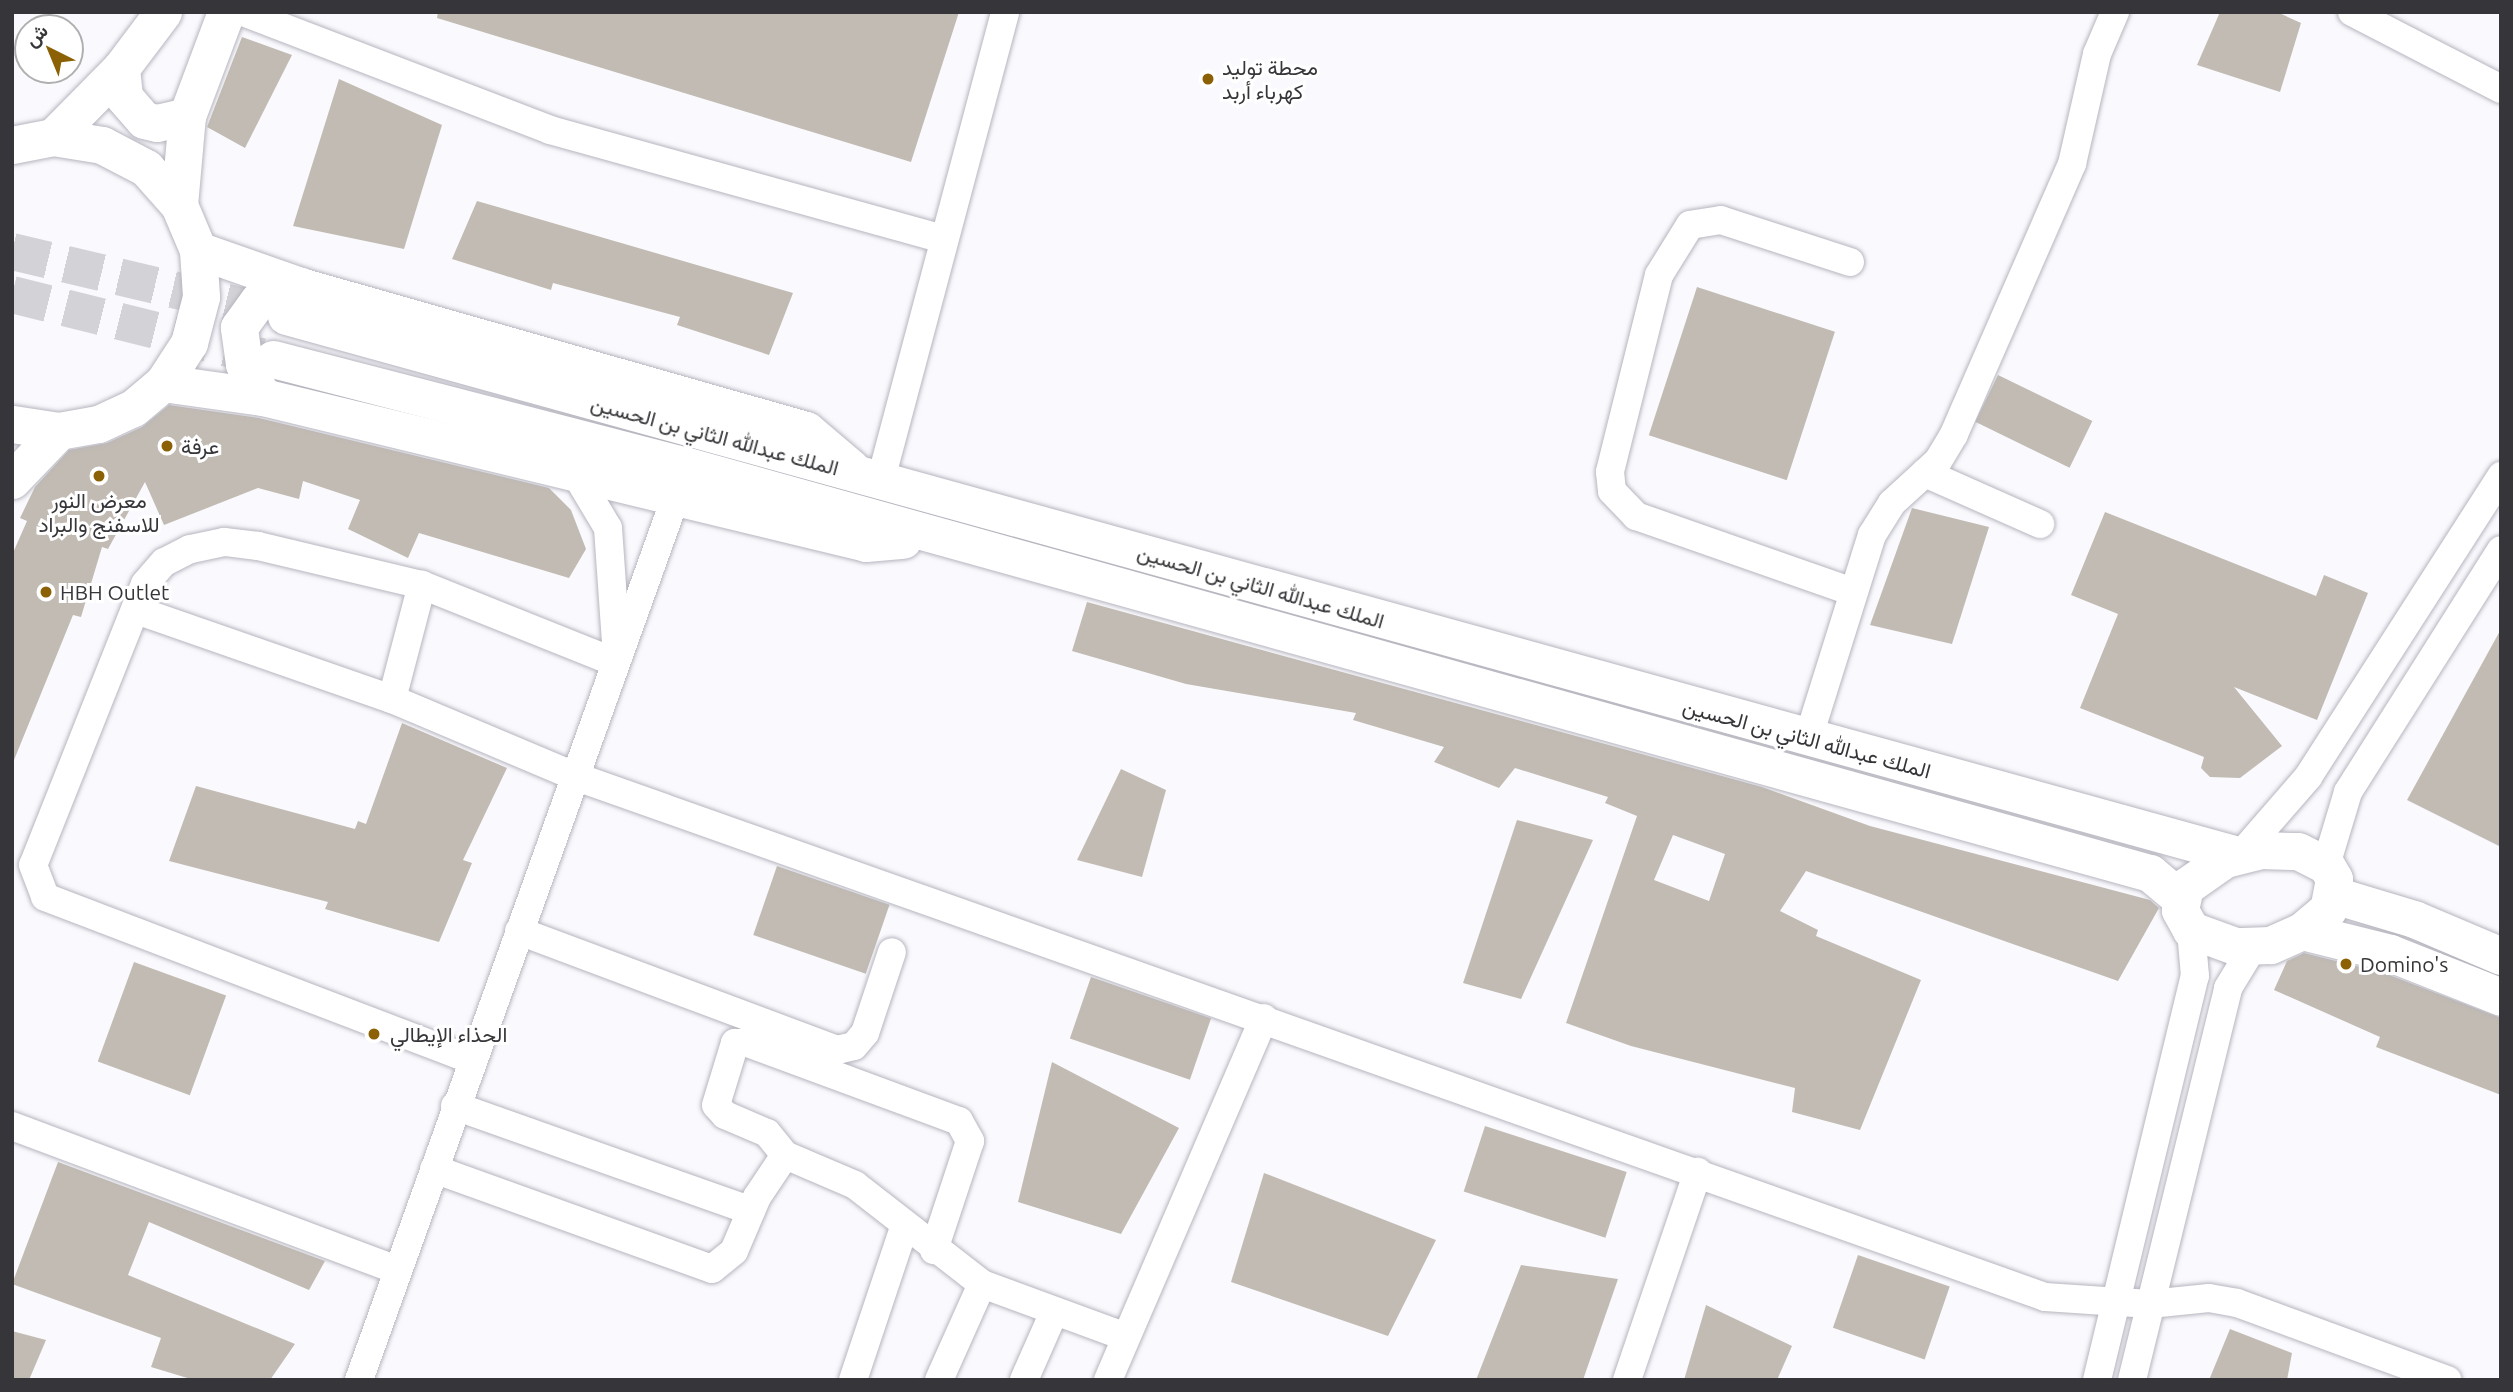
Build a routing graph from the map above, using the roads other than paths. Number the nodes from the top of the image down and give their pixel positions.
1 (163, 12) edge
2 (226, 12) edge
3 (243, 12) edge
4 (1005, 12) edge
5 (2115, 12) edge
6 (2352, 12) edge
7 (121, 68) junction
8 (2501, 89) edge
9 (187, 116) junction
10 (53, 137) junction
11 (12, 145) edge
12 (179, 205) junction
13 (944, 239) junction
14 (198, 250) junction
15 (1850, 262) dead end
16 (293, 301) junction
17 (273, 359) tunnel mouth
18 (163, 383) junction
19 (262, 397) junction
20 (12, 424) edge
21 (59, 431) junction
22 (574, 471) junction
23 (1925, 473) junction
24 (13, 475) edge
25 (2501, 476) edge
26 (869, 477) junction
27 (676, 496) junction
28 (2040, 524) dead end
29 (924, 535) junction
30 (2501, 550) edge
31 (422, 585) junction
32 (1853, 592) junction
33 (136, 610) junction
34 (615, 662) junction
35 (392, 699) junction
36 (1808, 739) junction
37 (575, 776) junction
38 (2240, 854) junction
39 (2330, 880) junction
40 (2186, 914) junction
41 (519, 931) junction
42 (2302, 931) junction
43 (2253, 947) junction
44 (892, 952) dead end
45 (2501, 956) edge
46 (2501, 997) edge
47 (1264, 1018) junction
48 (472, 1060) junction
49 (455, 1106) junction
50 (12, 1126) edge
51 (785, 1155) junction
52 (434, 1169) junction
53 (1698, 1172) junction
54 (751, 1211) junction
55 (905, 1225) junction
56 (934, 1250) junction
57 (397, 1269) junction
58 (982, 1284) junction
59 (2114, 1303) junction
60 (2150, 1304) junction
61 (1054, 1312) junction
62 (1126, 1337) junction
63 (359, 1380) edge
64 (853, 1380) edge
65 (939, 1380) edge
66 (1024, 1380) edge
67 (1108, 1380) edge
68 (1627, 1380) edge
69 (2097, 1380) edge
70 (2132, 1380) edge
71 (2446, 1380) edge

1 - 7 main road
2 - 9 main road
3 - 13 street
4 - 13 street
5 - 23 street
6 - 8 street
7 - 9 main road
7 - 10 main road
9 - 12 main road
10 - 11 main road
10 - 12 main road
12 - 14 main road
13 - 26 street
14 - 16 main road
14 - 18 main road
15 - 32 street
16 - 19 main road
16 - 26 main road
17 - 29 main road, الملك عبدالله الثاني بن الحسين
18 - 19 main road
18 - 21 main road
19 - 22 main road
20 - 21 main road
21 - 24 main road
22 - 27 main road
22 - 34 street
23 - 28 street
23 - 32 street
25 - 38 street
26 - 36 main road, الملك عبدالله الثاني بن الحسين
27 - 29 main road
27 - 34 street
29 - 40 main road, الملك عبدالله الثاني بن الحسين
30 - 39 street
31 - 33 street
31 - 34 street
31 - 35 street
32 - 36 street
33 - 35 street
33 - 48 street
34 - 37 street
35 - 37 street
36 - 38 main road, الملك عبدالله الثاني بن الحسين
37 - 41 street
37 - 47 street
38 - 39 main road
38 - 40 main road
39 - 42 main road
39 - 45 main road
40 - 43 main road
40 - 59 street
41 - 44 street
41 - 48 street
42 - 43 main road
42 - 46 main road
43 - 60 street
47 - 53 street
47 - 62 street
48 - 49 street
49 - 52 street
49 - 54 street
50 - 57 street
51 - 54 street
51 - 55 street
51 - 56 street
52 - 54 street
52 - 57 street
53 - 59 street
53 - 68 street
55 - 56 street
55 - 64 street
56 - 58 street
57 - 63 street
58 - 61 street
58 - 65 street
59 - 60 street
59 - 69 street
60 - 70 street
60 - 71 street
61 - 62 street
61 - 66 street
62 - 67 street

